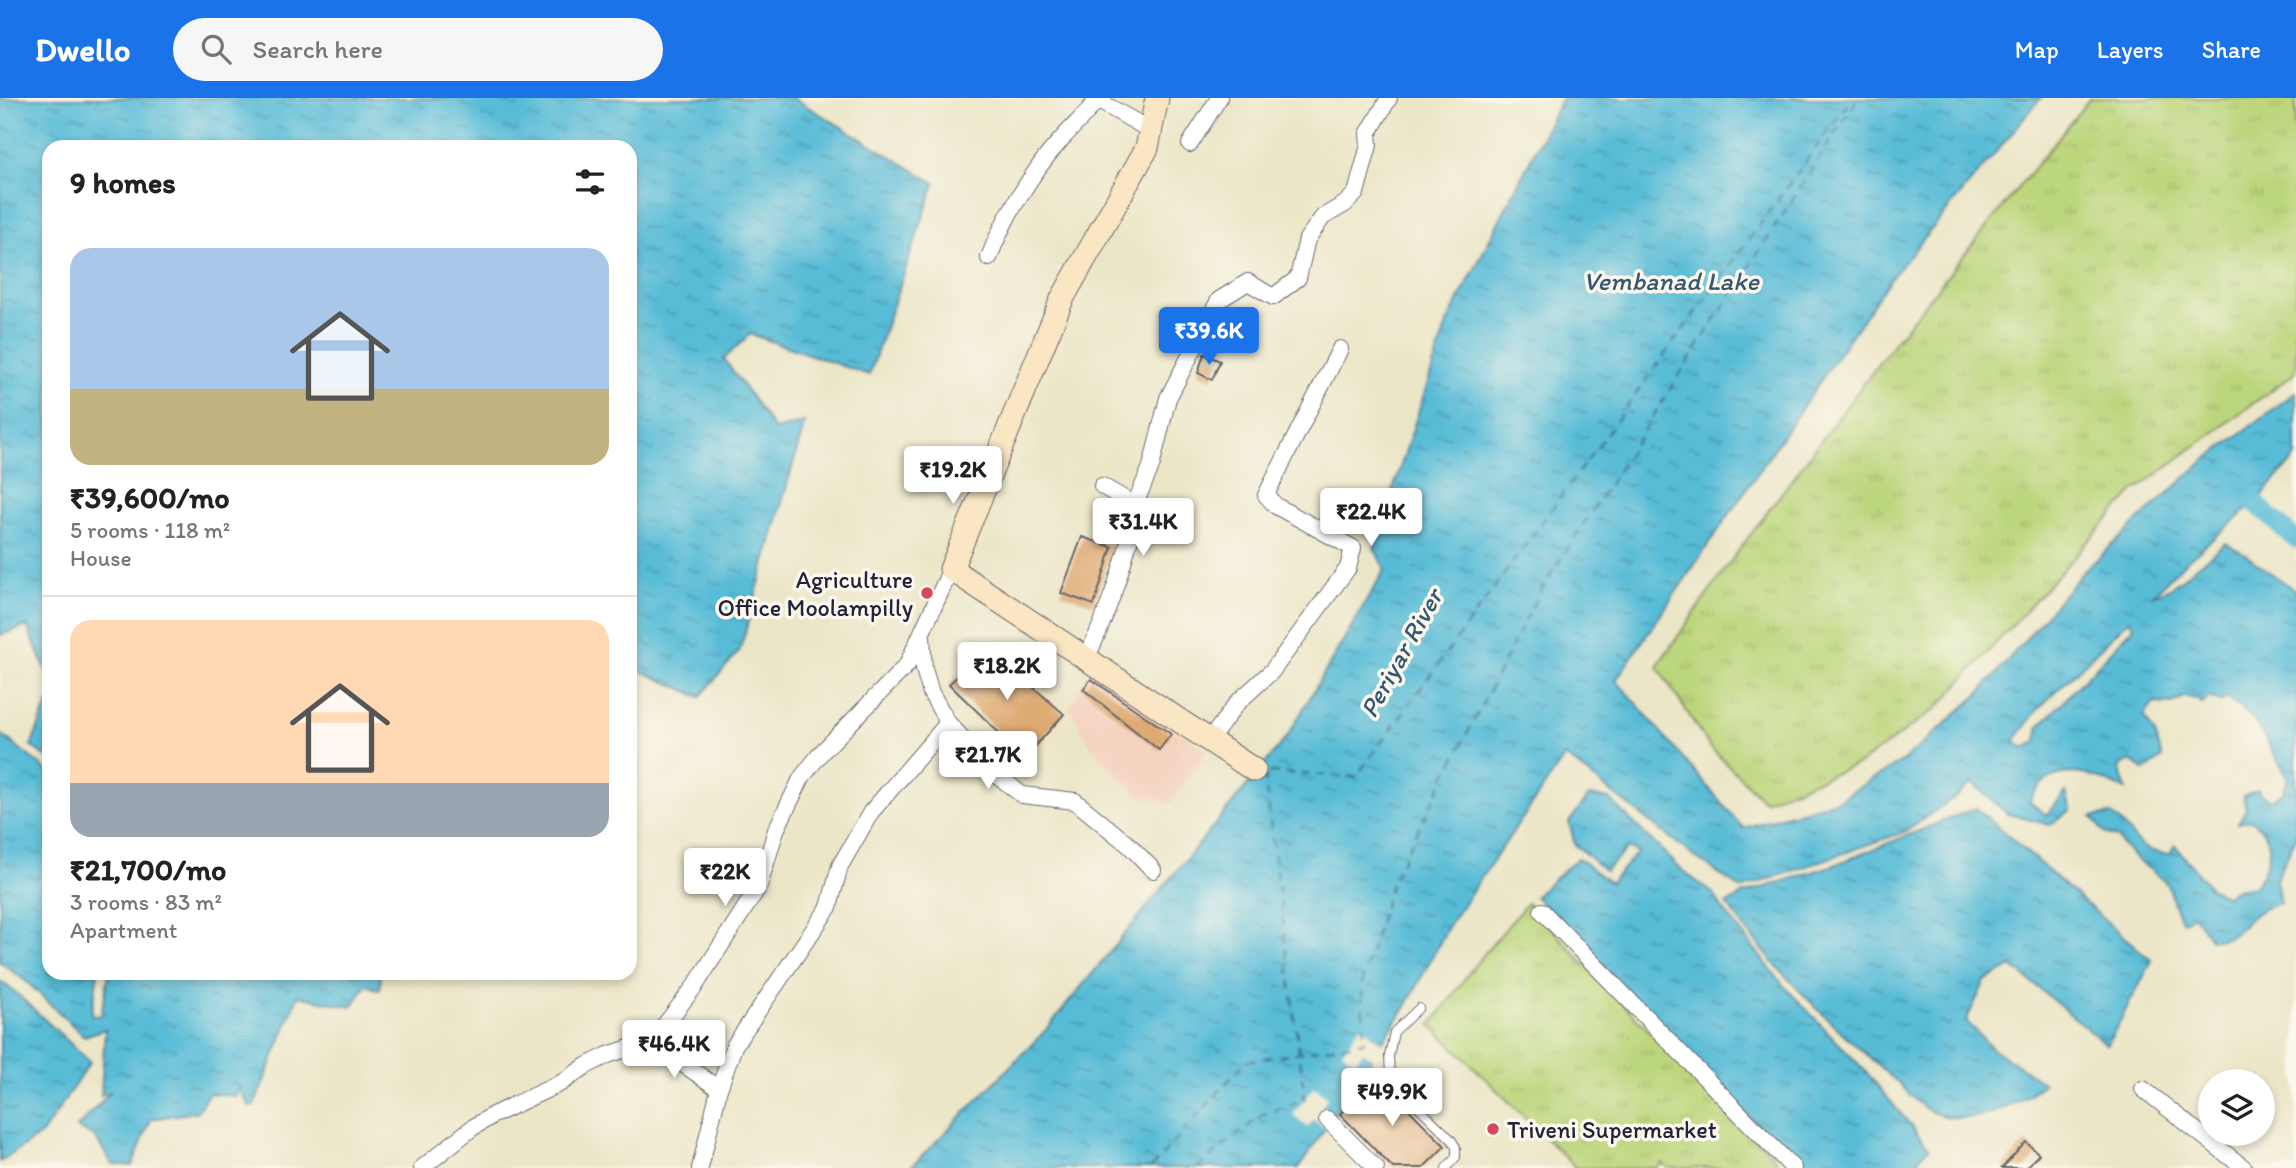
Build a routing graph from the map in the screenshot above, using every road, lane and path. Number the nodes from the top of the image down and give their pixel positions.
1 (1157, 98) edge
2 (1219, 98) edge
3 (1389, 98) edge
4 (1150, 130) junction
5 (1190, 144) dead end
6 (989, 258) dead end
7 (1340, 349) dead end
8 (1102, 486) dead end
9 (1135, 505) junction
10 (951, 569) junction
11 (922, 635) junction
12 (1086, 659) junction
13 (948, 723) junction
14 (1209, 741) junction
15 (1254, 770) dead end
16 (1153, 870) dead end
17 (1542, 911) dead end
18 (1419, 1008) dead end
19 (650, 1041) junction
20 (2143, 1088) dead end
21 (719, 1089) junction
22 (1328, 1119) dead end
23 (422, 1168) edge
24 (700, 1168) edge
25 (1376, 1168) edge
26 (1446, 1168) edge
27 (1793, 1168) edge
28 (2244, 1168) edge

1 - 4 street
2 - 5 street
3 - 9 street
4 - 6 street
4 - 10 street
7 - 14 street
8 - 9 street
9 - 12 street
10 - 11 street
10 - 12 street
11 - 13 street
11 - 19 street
12 - 14 street
13 - 16 street
13 - 21 street
14 - 15 street
17 - 27 street
18 - 26 lane
19 - 21 street
19 - 23 street
20 - 28 street
21 - 24 street
22 - 25 street

